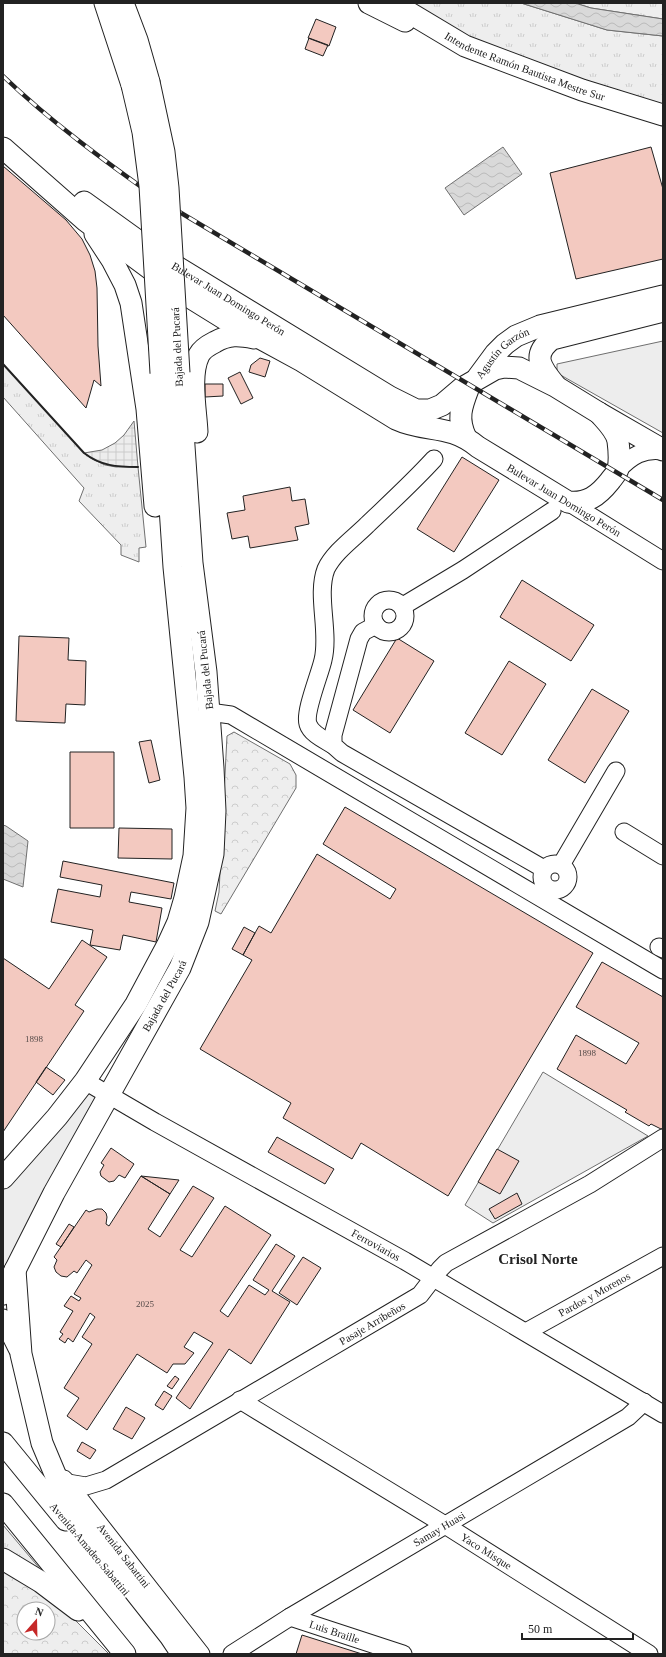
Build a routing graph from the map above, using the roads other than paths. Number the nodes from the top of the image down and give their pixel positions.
1 (105, 3) edge
2 (123, 3) edge
3 (369, 3) edge
4 (393, 3) edge
5 (465, 46) junction
6 (141, 84) junction
7 (663, 115) edge
8 (3, 133) edge
9 (3, 148) edge
10 (86, 221) junction
11 (151, 259) junction
12 (125, 285) junction
13 (663, 296) edge
14 (663, 311) edge
15 (259, 339) junction
16 (170, 373) junction
17 (473, 382) junction
18 (555, 386) junction
19 (599, 414) junction
20 (466, 438) junction
21 (663, 450) edge
22 (434, 458) dead end
23 (618, 470) junction
24 (560, 507) junction
25 (663, 561) edge
26 (403, 606) junction
27 (376, 625) junction
28 (206, 672) junction
29 (188, 703) junction
30 (209, 712) junction
31 (333, 745) junction
32 (616, 771) dead end
33 (624, 832) dead end
34 (663, 856) edge
35 (561, 865) junction
36 (544, 869) junction
37 (663, 970) edge
38 (85, 1081) junction
39 (108, 1096) junction
40 (663, 1138) edge
41 (3, 1178) edge
42 (663, 1256) edge
43 (15, 1270) junction
44 (432, 1278) junction
45 (3, 1294) edge
46 (3, 1320) edge
47 (526, 1332) junction
48 (21, 1354) junction
49 (240, 1400) junction
50 (644, 1402) junction
51 (663, 1414) edge
52 (3, 1443) edge
53 (46, 1456) junction
54 (68, 1484) junction
55 (3, 1504) edge
56 (445, 1525) junction
57 (3, 1559) edge
58 (290, 1617) junction
59 (174, 1645) edge
60 (122, 1650) edge
61 (182, 1654) edge
62 (201, 1654) edge
63 (232, 1654) edge
64 (403, 1654) edge
65 (649, 1654) edge

1 - 6 main road, Bajada del Pucará
2 - 6 main road, Bajada del Pucará
3 - 5 main road
4 - 5 main road, Intendente Ramón Bautista Mestre Sur
5 - 7 main road, Intendente Ramón Bautista Mestre Sur
6 - 16 main road, Bajada del Pucará, bridge
8 - 11 main road, Bulevar Juan Domingo Perón
9 - 10 main road, Bulevar Juan Domingo Perón
10 - 11 main road, Bulevar Juan Domingo Perón
10 - 12 main road
11 - 12 main road
11 - 15 main road, Bulevar Juan Domingo Perón
11 - 17 main road, Bulevar Juan Domingo Perón
12 - 29 main road
13 - 17 main road, Agustín Garzón
14 - 18 main road, Agustín Garzón
15 - 20 main road, Bulevar Juan Domingo Perón
15 - 28 main road
16 - 28 main road, Bajada del Pucará
16 - 29 main road, Bajada del Pucará
17 - 18 main road, Agustín Garzón
17 - 20 main road
18 - 19 main road
19 - 21 main road
19 - 23 main road
20 - 24 main road, Bulevar Juan Domingo Perón
21 - 23 street
22 - 31 street
23 - 24 main road
24 - 25 street, Bulevar Juan Domingo Perón
24 - 26 street
26 - 27 street
26 - 27 street
27 - 31 street
28 - 30 main road, Bajada del Pucará
29 - 38 main road, Bajada del Pucará
30 - 37 street
30 - 39 main road, Bajada del Pucará
31 - 36 street
32 - 35 street
33 - 34 street
35 - 36 street
35 - 36 street
38 - 39 street, Ferroviarios
38 - 41 main road, Bajada del Pucará
39 - 43 main road, Bajada del Pucará
39 - 44 street, Ferroviarios
40 - 44 street, Pasaje Arribeños
42 - 47 street, Pardos y Morenos
43 - 45 main road, Bajada del Pucará
43 - 48 main road
44 - 47 street, Ferroviarios
44 - 49 street, Pasaje Arribeños
46 - 48 main road
47 - 50 street, Ferroviarios
48 - 53 main road
49 - 54 street, Pasaje Arribeños
49 - 56 street, Yaco Misque
50 - 51 street, Ferroviarios
50 - 56 street, Samay Huasi
52 - 59 main road, Avenida Amadeo Sabattini
53 - 54 street, Avenida Sabattini
53 - 59 main road
54 - 62 street, Avenida Sabattini
55 - 60 main road
56 - 58 street, Samay Huasi
56 - 65 street, Yaco Misque
57 - 60 main road
58 - 63 street, Samay Huasi
58 - 64 street, Luis Braille
59 - 61 main road
59 - 62 street

